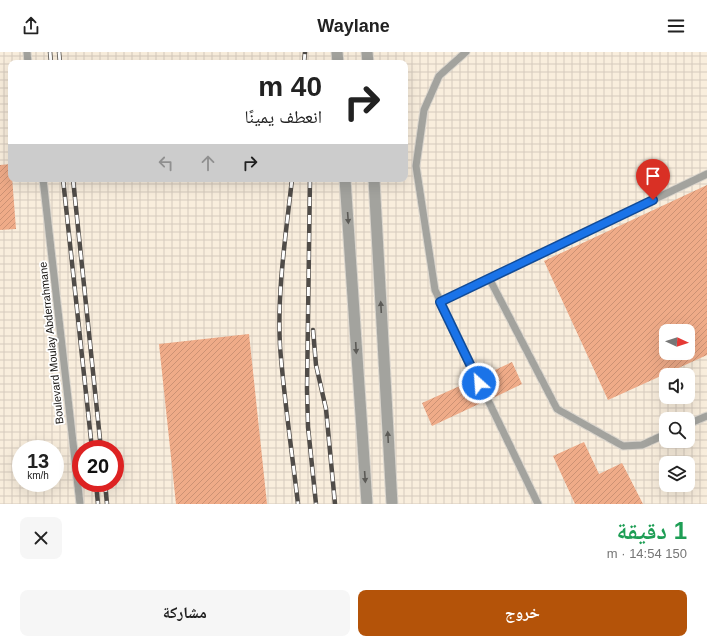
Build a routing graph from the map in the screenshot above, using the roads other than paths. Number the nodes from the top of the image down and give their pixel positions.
1 (466, 52) edge
2 (707, 174) edge
3 (42, 182) edge
4 (345, 182) edge
5 (374, 182) edge
6 (489, 278) junction
7 (440, 302) junction
8 (707, 416) edge
9 (695, 421) edge
10 (659, 437) edge
11 (80, 504) edge
12 (367, 504) edge
13 (392, 504) edge
14 (538, 504) edge

1 - 7 lane
2 - 6 lane
3 - 11 lane, Boulevard Moulay Abderrahmane
4 -> 12 street
13 -> 5 street
6 - 7 lane
6 - 10 lane
7 - 14 lane
8 - 9 lane

